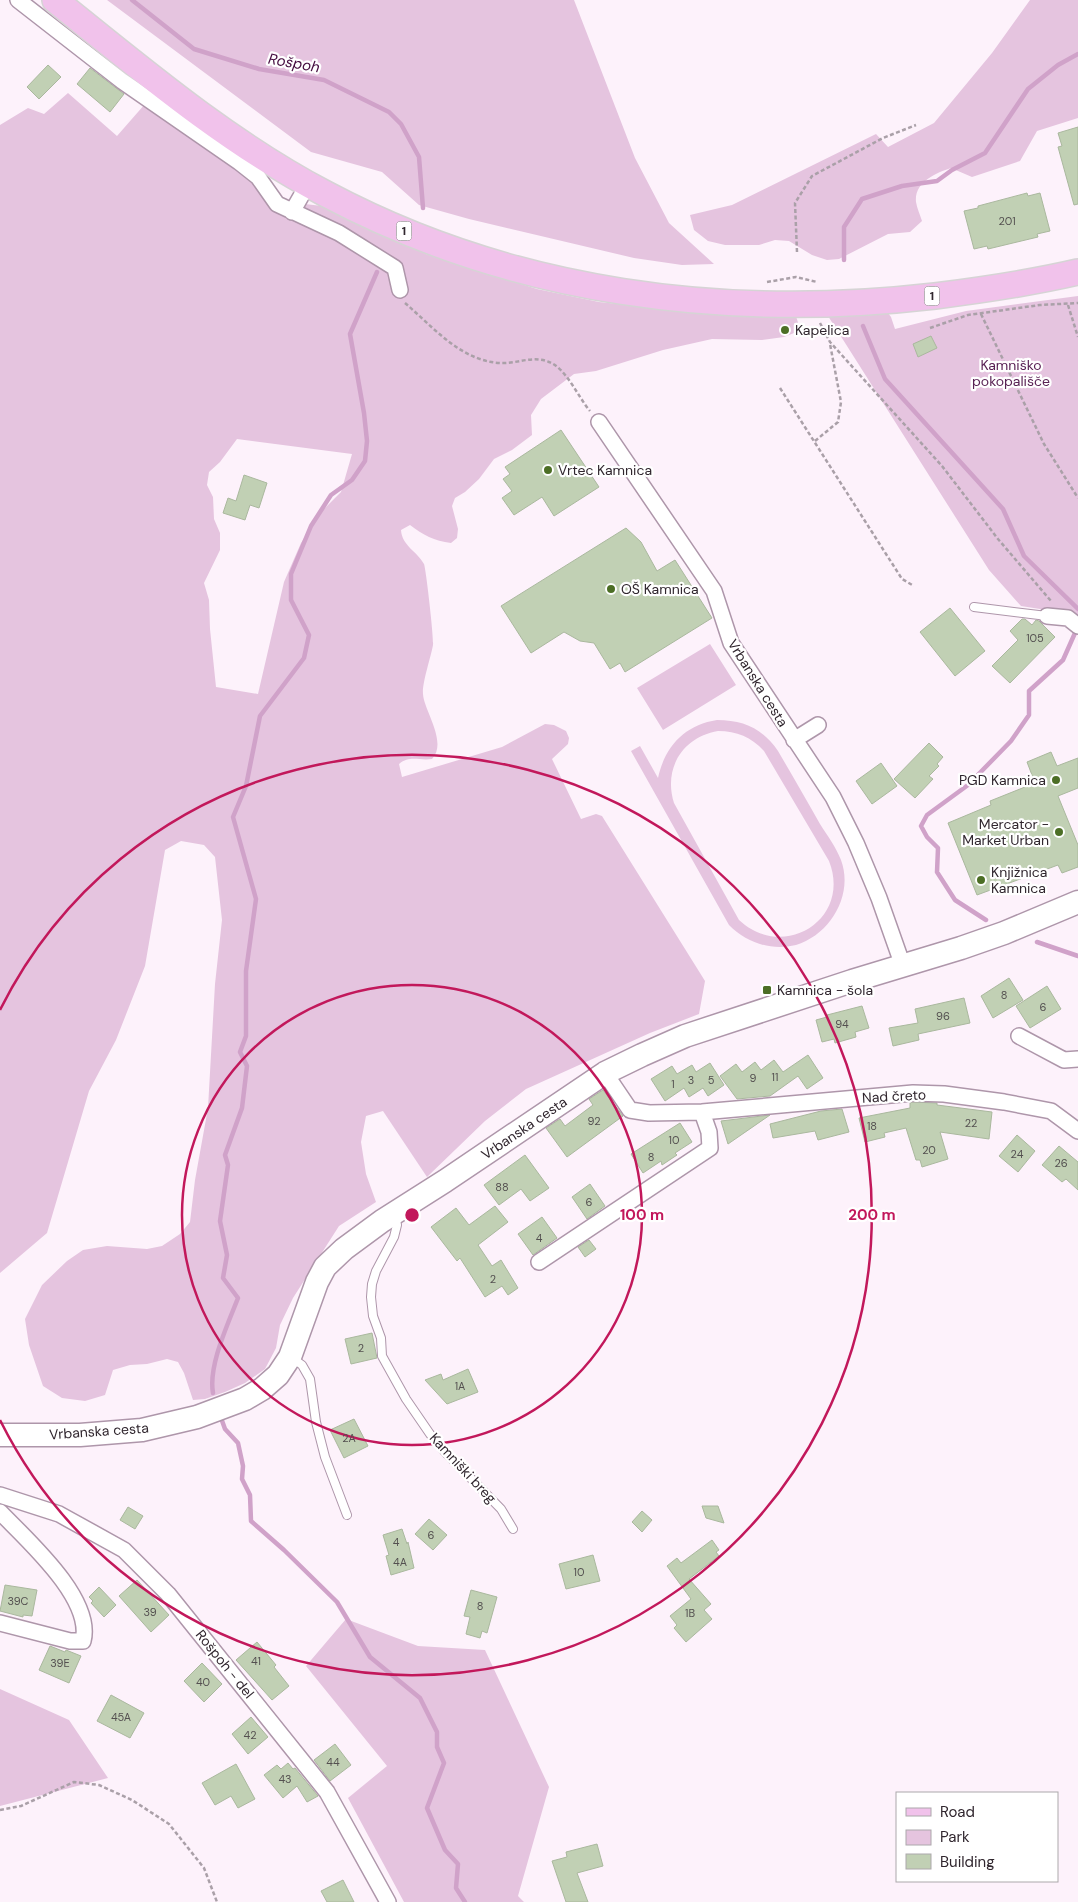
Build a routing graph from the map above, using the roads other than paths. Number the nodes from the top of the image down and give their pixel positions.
1 (18, 0) edge
2 (55, 0) edge
3 (308, 184) junction
4 (292, 212) junction
5 (1078, 272) edge
6 (400, 290) road end
7 (599, 422) road end
8 (974, 607) dead end
9 (1047, 616) joint
10 (1073, 622) edge
11 (818, 725) dead end
12 (794, 740) junction
13 (1078, 902) edge
14 (903, 966) junction
15 (1019, 1036) dead end
16 (1078, 1059) edge
17 (605, 1073) junction
18 (702, 1112) junction
19 (1078, 1131) edge
20 (395, 1213) junction
21 (539, 1262) dead end
22 (290, 1357) junction
23 (0, 1435) edge
24 (0, 1494) edge
25 (0, 1512) edge
26 (347, 1515) dead end
27 (513, 1529) dead end
28 (0, 1623) edge
29 (388, 1902) edge

1 - 4 street
2 - 3 main road, 1
3 - 4 street
3 - 5 main road, 1
4 - 6 street
7 - 12 street, Vrbanska cesta
8 - 9 lane
9 - 10 street
11 - 12 street, Vrbanska cesta
12 - 14 street, Vrbanska cesta
13 - 14 street, Vrbanska cesta
14 - 17 street, Vrbanska cesta
15 - 16 street
17 - 18 street, Nad čreto
17 - 20 street, Vrbanska cesta
18 - 19 street, Nad čreto
18 - 21 street
20 - 22 street, Vrbanska cesta
20 - 27 lane, Kamniški breg
22 - 23 street, Vrbanska cesta
22 - 26 lane
24 - 29 street, Rošpoh - del
25 - 28 street

